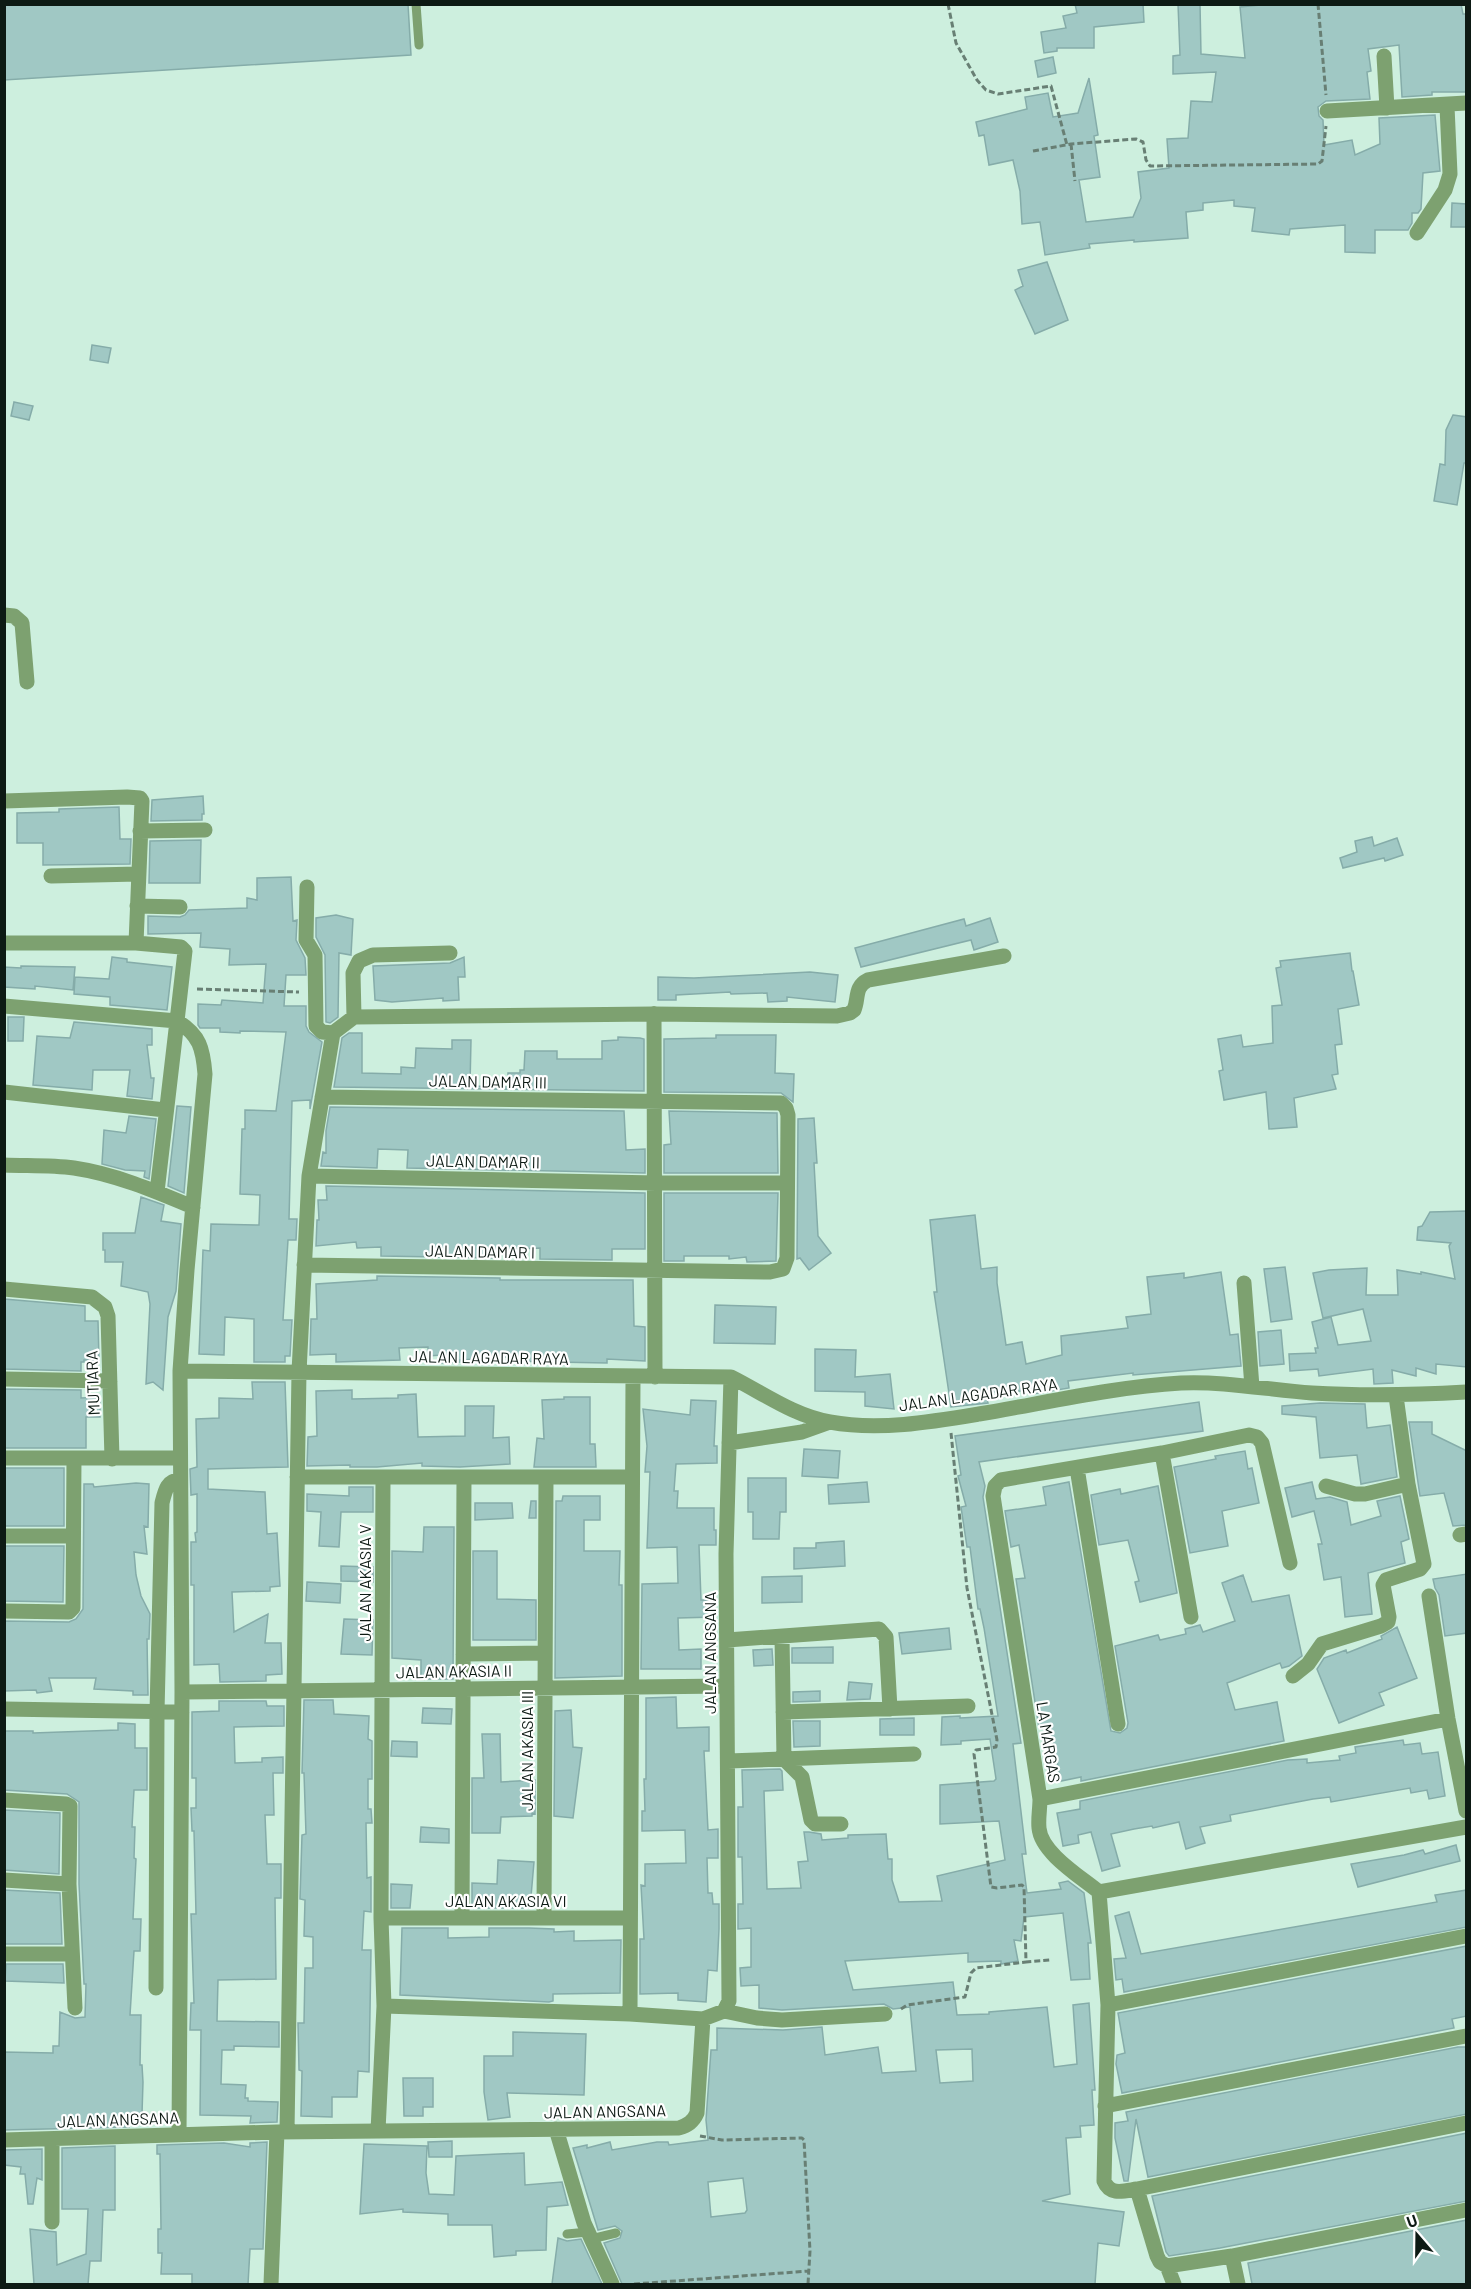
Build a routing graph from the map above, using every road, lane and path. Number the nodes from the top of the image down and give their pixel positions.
1 (416, 4) edge
2 (948, 4) edge
3 (1318, 4) edge
4 (419, 45) dead end
5 (1384, 56) dead end
6 (1467, 103) edge
7 (1447, 105) junction
8 (1388, 108) junction
9 (1327, 111) junction
10 (1069, 144) junction
11 (1033, 152) dead end
12 (1075, 181) dead end
13 (1417, 234) dead end
14 (4, 615) edge
15 (27, 682) dead end
16 (4, 801) edge
17 (205, 830) dead end
18 (140, 831) junction
19 (138, 874) junction
20 (51, 876) dead end
21 (307, 887) dead end
22 (137, 906) junction
23 (180, 908) dead end
24 (4, 943) edge
25 (136, 943) junction
26 (450, 953) dead end
27 (1004, 956) dead end
28 (182, 988) junction
29 (315, 992) junction
30 (4, 1006) edge
31 (654, 1014) junction
32 (354, 1017) junction
33 (177, 1021) junction
34 (333, 1033) junction
35 (4, 1092) edge
36 (322, 1097) junction
37 (653, 1101) junction
38 (165, 1110) junction
39 (4, 1165) edge
40 (309, 1176) junction
41 (656, 1183) junction
42 (787, 1183) junction
43 (157, 1192) junction
44 (193, 1207) junction
45 (304, 1265) junction
46 (656, 1272) junction
47 (1244, 1283) dead end
48 (4, 1289) edge
49 (180, 1371) junction
50 (299, 1371) junction
51 (633, 1377) junction
52 (655, 1377) junction
53 (731, 1377) junction
54 (4, 1379) edge
55 (110, 1381) junction
56 (1252, 1387) junction
57 (1467, 1392) edge
58 (1396, 1396) junction
59 (949, 1419) junction
60 (830, 1422) junction
61 (729, 1443) junction
62 (1162, 1453) junction
63 (4, 1458) edge
64 (74, 1458) junction
65 (179, 1458) junction
66 (112, 1459) junction
67 (1077, 1468) junction
68 (297, 1477) junction
69 (383, 1477) junction
70 (464, 1477) junction
71 (546, 1477) junction
72 (632, 1477) junction
73 (180, 1480) junction
74 (1408, 1484) junction
75 (1326, 1486) dead end
76 (4, 1536) edge
77 (73, 1536) junction
78 (1290, 1563) dead end
79 (1429, 1596) dead end
80 (4, 1611) edge
81 (1191, 1617) dead end
82 (782, 1637) junction
83 (728, 1640) junction
84 (545, 1653) junction
85 (463, 1654) junction
86 (1293, 1676) dead end
87 (727, 1686) junction
88 (631, 1687) junction
89 (544, 1688) junction
90 (463, 1689) junction
91 (382, 1690) junction
92 (294, 1691) junction
93 (182, 1692) junction
94 (968, 1706) dead end
95 (4, 1709) edge
96 (890, 1709) junction
97 (158, 1712) junction
98 (182, 1712) junction
99 (783, 1712) junction
100 (1448, 1719) junction
101 (1118, 1724) dead end
102 (914, 1754) dead end
103 (784, 1759) junction
104 (728, 1761) junction
105 (1040, 1799) junction
106 (4, 1800) edge
107 (1467, 1811) edge
108 (841, 1824) dead end
109 (1467, 1827) edge
110 (4, 1880) edge
111 (69, 1884) junction
112 (1099, 1892) junction
113 (381, 1918) junction
114 (462, 1918) junction
115 (544, 1918) junction
116 (630, 1918) junction
117 (1467, 1936) edge
118 (4, 1954) edge
119 (72, 1954) junction
120 (1050, 1960) dead end
121 (1026, 1962) junction
122 (156, 1988) dead end
123 (1108, 2005) junction
124 (384, 2006) junction
125 (75, 2008) dead end
126 (724, 2011) junction
127 (630, 2014) junction
128 (885, 2014) joint
129 (703, 2019) junction
130 (1467, 2036) edge
131 (1105, 2106) junction
132 (1467, 2123) edge
133 (679, 2128) junction
134 (556, 2129) junction
135 (378, 2131) junction
136 (282, 2132) junction
137 (179, 2134) junction
138 (52, 2139) junction
139 (4, 2140) edge
140 (1137, 2189) junction
141 (1467, 2210) edge
142 (52, 2222) dead end
143 (616, 2233) dead end
144 (567, 2234) dead end
145 (589, 2236) junction
146 (1233, 2256) junction
147 (1167, 2266) junction
148 (809, 2271) junction
149 (271, 2284) edge
150 (612, 2284) edge
151 (634, 2284) edge
152 (808, 2284) edge
153 (1174, 2284) edge
154 (1238, 2284) edge

1 - 4 lane
2 - 10 path
3 - 9 path
5 - 8 street
6 - 7 street
7 - 8 street
7 - 13 street
8 - 9 street
9 - 10 path
10 - 11 path
10 - 12 path
14 - 15 street
16 - 18 street
17 - 18 street
18 - 19 street
19 - 20 street
19 - 22 street
21 - 29 street
22 - 23 street
22 - 25 street
24 - 25 street
25 - 28 street
26 - 32 street
27 - 31 street
28 - 29 path
28 - 33 street
29 - 34 street
30 - 33 street
31 - 32 street
31 - 37 street
32 - 34 street
33 - 38 street
33 - 44 street
34 - 36 street
35 - 38 street
36 - 37 street, JALAN DAMAR III
36 - 40 street
37 - 41 street
37 - 42 street, JALAN DAMAR III
38 - 43 street
39 - 43 street
40 - 41 street, JALAN DAMAR II
40 - 45 street
41 - 42 street, JALAN DAMAR II
41 - 46 street
42 - 46 street, JALAN DAMAR I
43 - 44 street
44 - 49 street
45 - 46 street, JALAN DAMAR I
45 - 50 street
46 - 52 street
47 - 56 street
48 - 55 street, MUTIARA
49 - 50 street, JALAN LAGADAR RAYA
49 - 65 street
50 - 51 street, JALAN LAGADAR RAYA
50 - 68 street
51 - 52 street, JALAN LAGADAR RAYA
51 - 72 street
52 - 53 street, JALAN LAGADAR RAYA
53 - 60 street, JALAN LAGADAR RAYA
53 - 61 street, JALAN ANGSANA
54 - 55 street
55 - 66 street, MUTIARA
56 - 58 street, JALAN LAGADAR RAYA
56 - 59 street, JALAN LAGADAR RAYA
57 - 58 street, JALAN LAGADAR RAYA
58 - 74 street
59 - 60 street, JALAN LAGADAR RAYA
59 - 121 path
60 - 61 street
61 - 83 street, JALAN ANGSANA
62 - 67 street, LA MARGAS
62 - 78 street, LA MARGAS
62 - 81 street
63 - 64 street
64 - 66 street
64 - 77 street
65 - 66 street
65 - 73 street
67 - 101 street
67 - 105 street, LA MARGAS
68 - 69 street
68 - 92 street
69 - 70 street
69 - 91 street, JALAN AKASIA V
70 - 71 street
70 - 85 street
71 - 72 street
71 - 84 street, JALAN AKASIA III
72 - 88 street
73 - 93 street
73 - 97 street
74 - 75 street
74 - 86 street
76 - 77 street
77 - 80 street
79 - 100 street
82 - 83 street
82 - 96 street
82 - 99 street
83 - 87 street, JALAN ANGSANA
84 - 85 street
84 - 89 street, JALAN AKASIA III
85 - 90 street
87 - 88 street, JALAN AKASIA II
87 - 104 street, JALAN ANGSANA
88 - 89 street, JALAN AKASIA II
88 - 116 street
89 - 90 street, JALAN AKASIA II
89 - 115 street, JALAN AKASIA III
90 - 91 street, JALAN AKASIA II
90 - 114 street
91 - 92 street, JALAN AKASIA II
91 - 113 street, JALAN AKASIA V
92 - 93 street, JALAN AKASIA II
92 - 136 street
93 - 98 street
94 - 96 street
95 - 97 street
96 - 99 street
97 - 98 street
97 - 122 street
98 - 137 street
99 - 103 street
100 - 105 street, LA MARGAS
100 - 107 street
102 - 103 street
103 - 104 street
103 - 108 street
104 - 126 street, JALAN ANGSANA
105 - 112 street
106 - 111 street
109 - 112 street
110 - 111 street
111 - 119 street
112 - 123 street
113 - 114 street, JALAN AKASIA VI
113 - 124 street, JALAN AKASIA V
114 - 115 street, JALAN AKASIA VI
115 - 116 street, JALAN AKASIA VI
116 - 127 street
117 - 123 street
118 - 119 street
119 - 125 street
120 - 121 path
121 - 128 path
123 - 131 street
124 - 127 street
124 - 135 street, JALAN AKASIA V
126 - 128 street
126 - 129 street
127 - 129 street
129 - 133 street, JALAN ANGSANA
130 - 131 street
131 - 140 street
132 - 140 street
133 - 134 street, JALAN ANGSANA
133 - 148 path
134 - 135 street, JALAN ANGSANA
134 - 145 street
135 - 136 street, JALAN ANGSANA
136 - 137 street, JALAN ANGSANA
136 - 149 street
137 - 138 street, JALAN ANGSANA
138 - 139 street, JALAN ANGSANA
138 - 142 street
140 - 147 street
141 - 146 street
143 - 145 lane
144 - 145 lane
145 - 150 street
146 - 147 street
146 - 154 street
147 - 153 street
148 - 151 path
148 - 152 path

